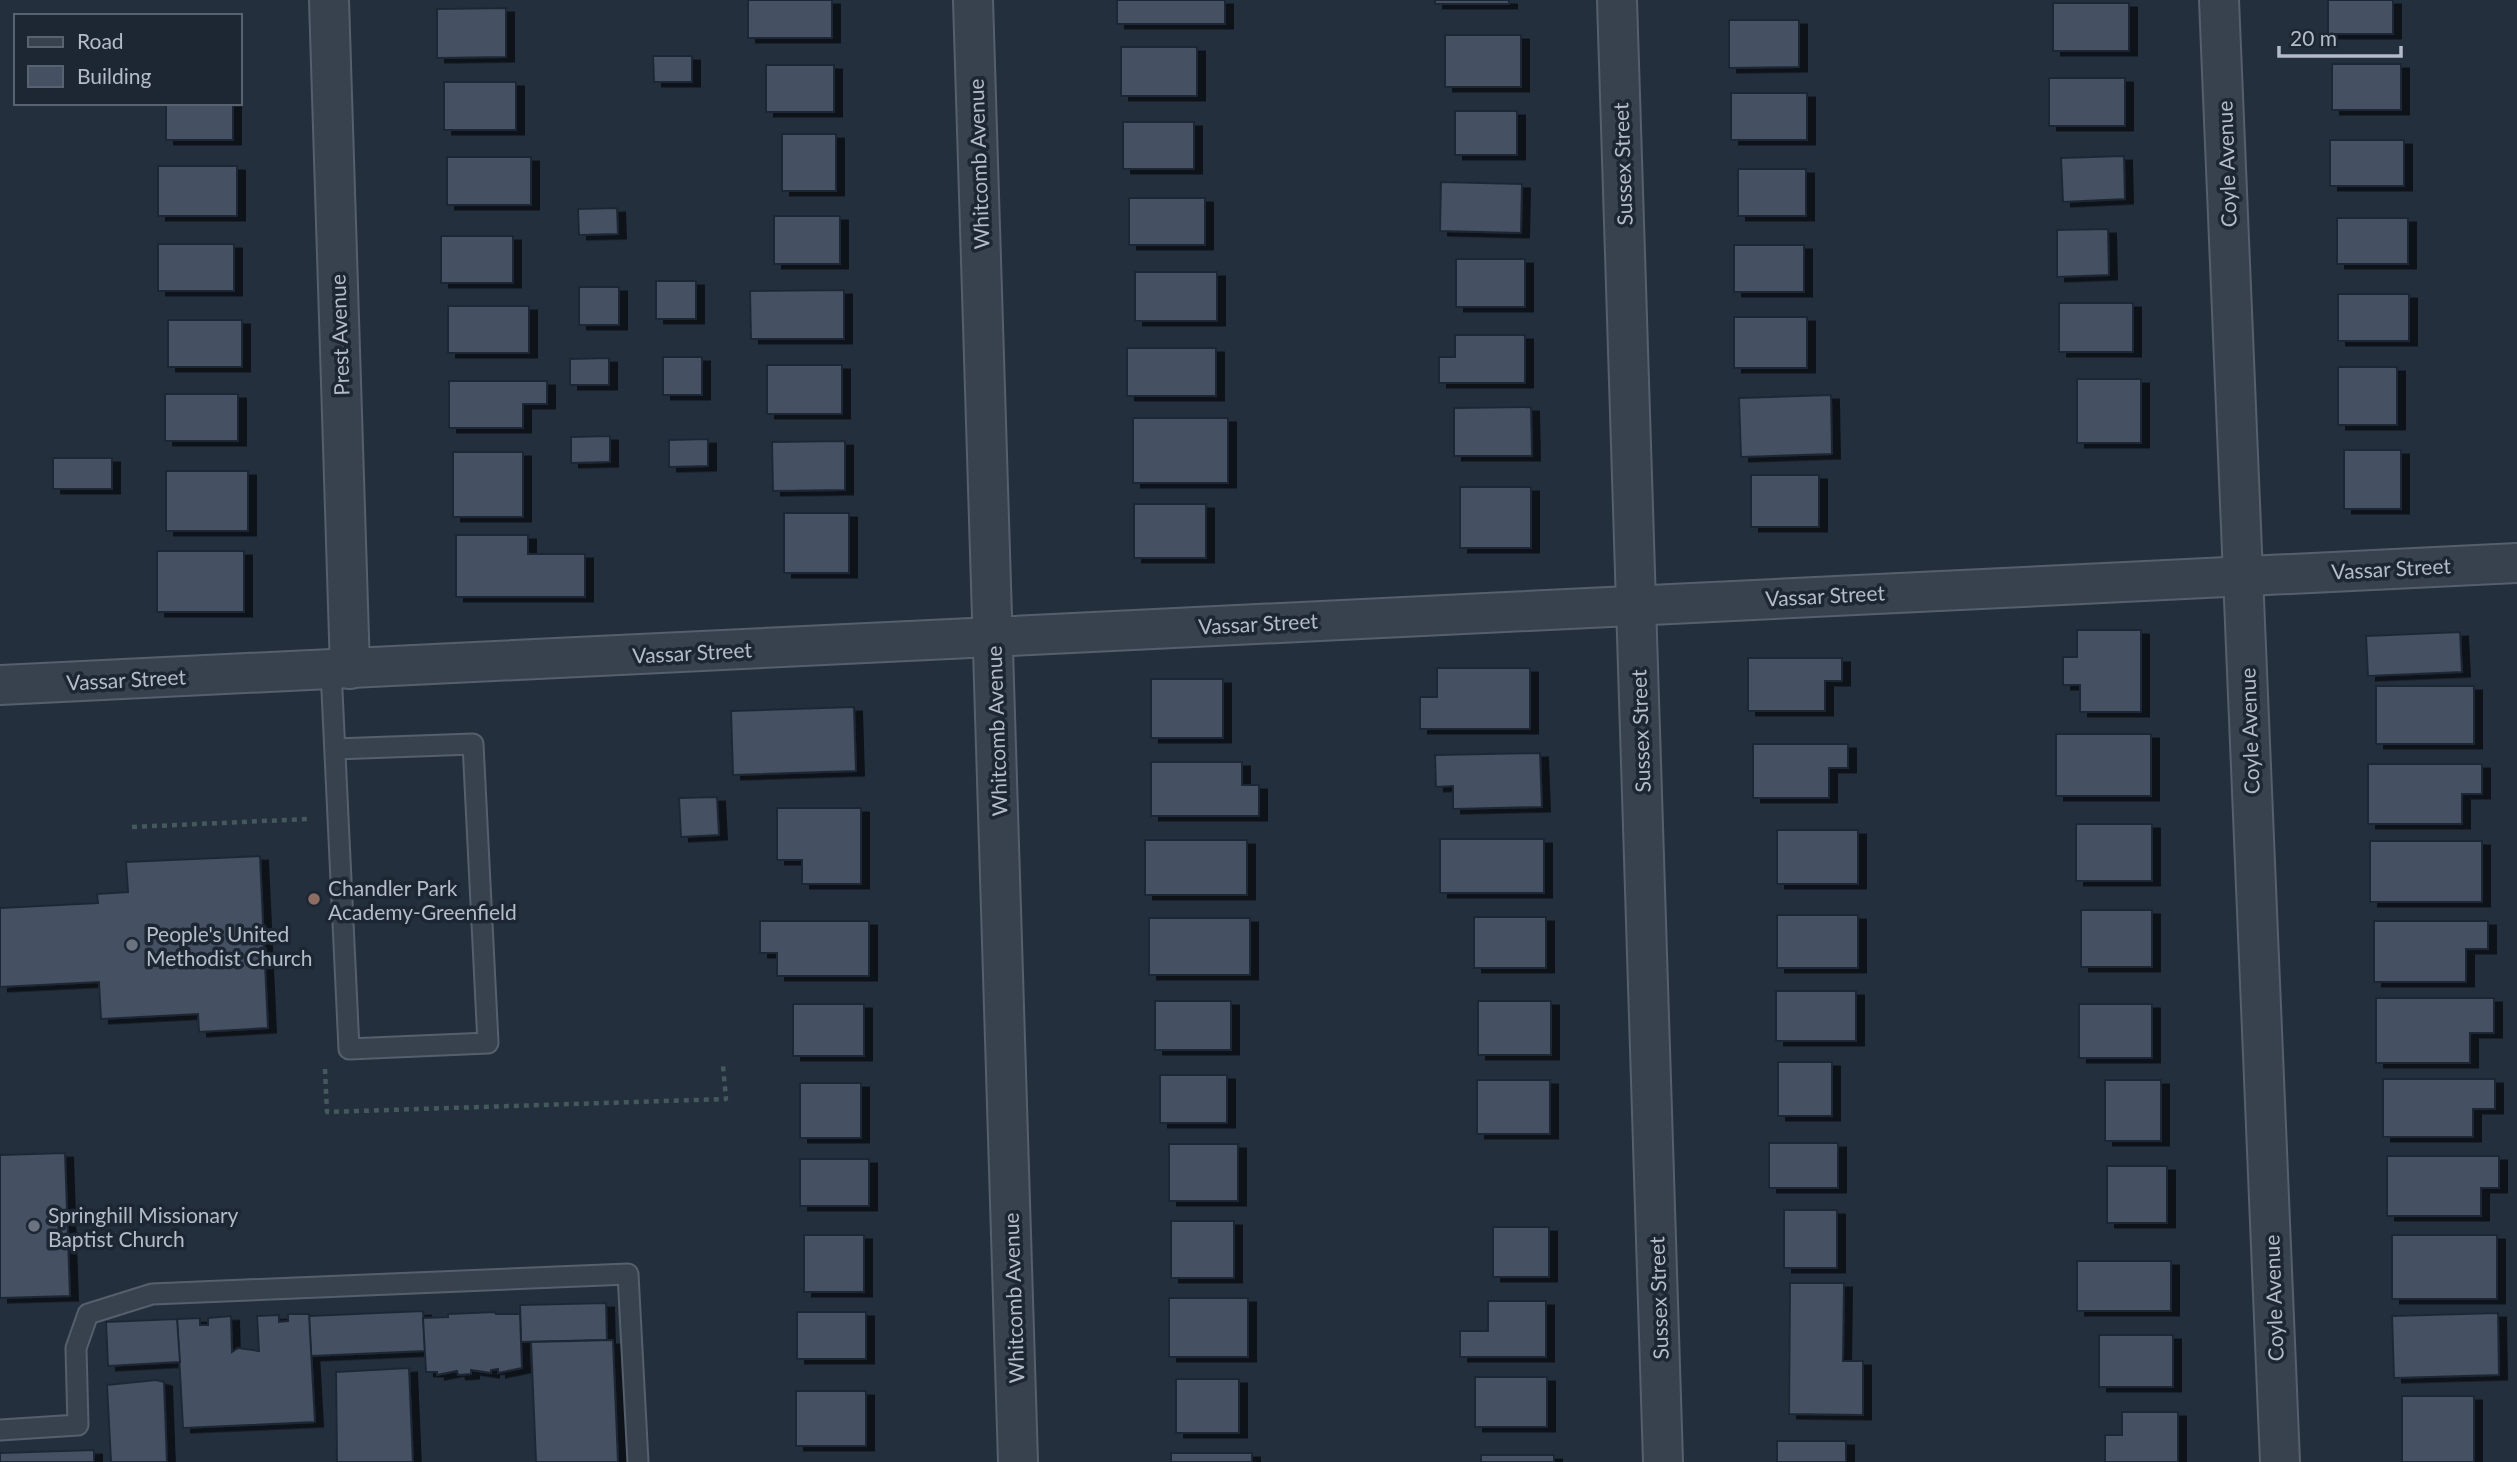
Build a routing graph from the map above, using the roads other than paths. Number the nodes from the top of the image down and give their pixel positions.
1 (329, 0) edge
2 (973, 0) edge
3 (1617, 0) edge
4 (2219, 0) edge
5 (2517, 563) edge
6 (2243, 576) junction
7 (1636, 604) junction
8 (993, 636) junction
9 (341, 670) junction
10 (0, 685) edge
11 (335, 748) junction
12 (0, 1430) edge
13 (638, 1462) edge
14 (1018, 1462) edge
15 (1663, 1462) edge
16 (2280, 1462) edge

1 - 9 street, Prest Avenue
2 - 8 street, Whitcomb Avenue
3 - 7 street, Sussex Street
4 - 6 street, Coyle Avenue
5 - 6 street, Vassar Street
6 - 7 street, Vassar Street
6 - 16 street, Coyle Avenue
7 - 8 street, Vassar Street
7 - 15 street, Sussex Street
8 - 9 street, Vassar Street
8 - 14 street, Whitcomb Avenue
9 - 10 street, Vassar Street
9 - 11 lane
11 - 11 lane
12 - 13 lane

